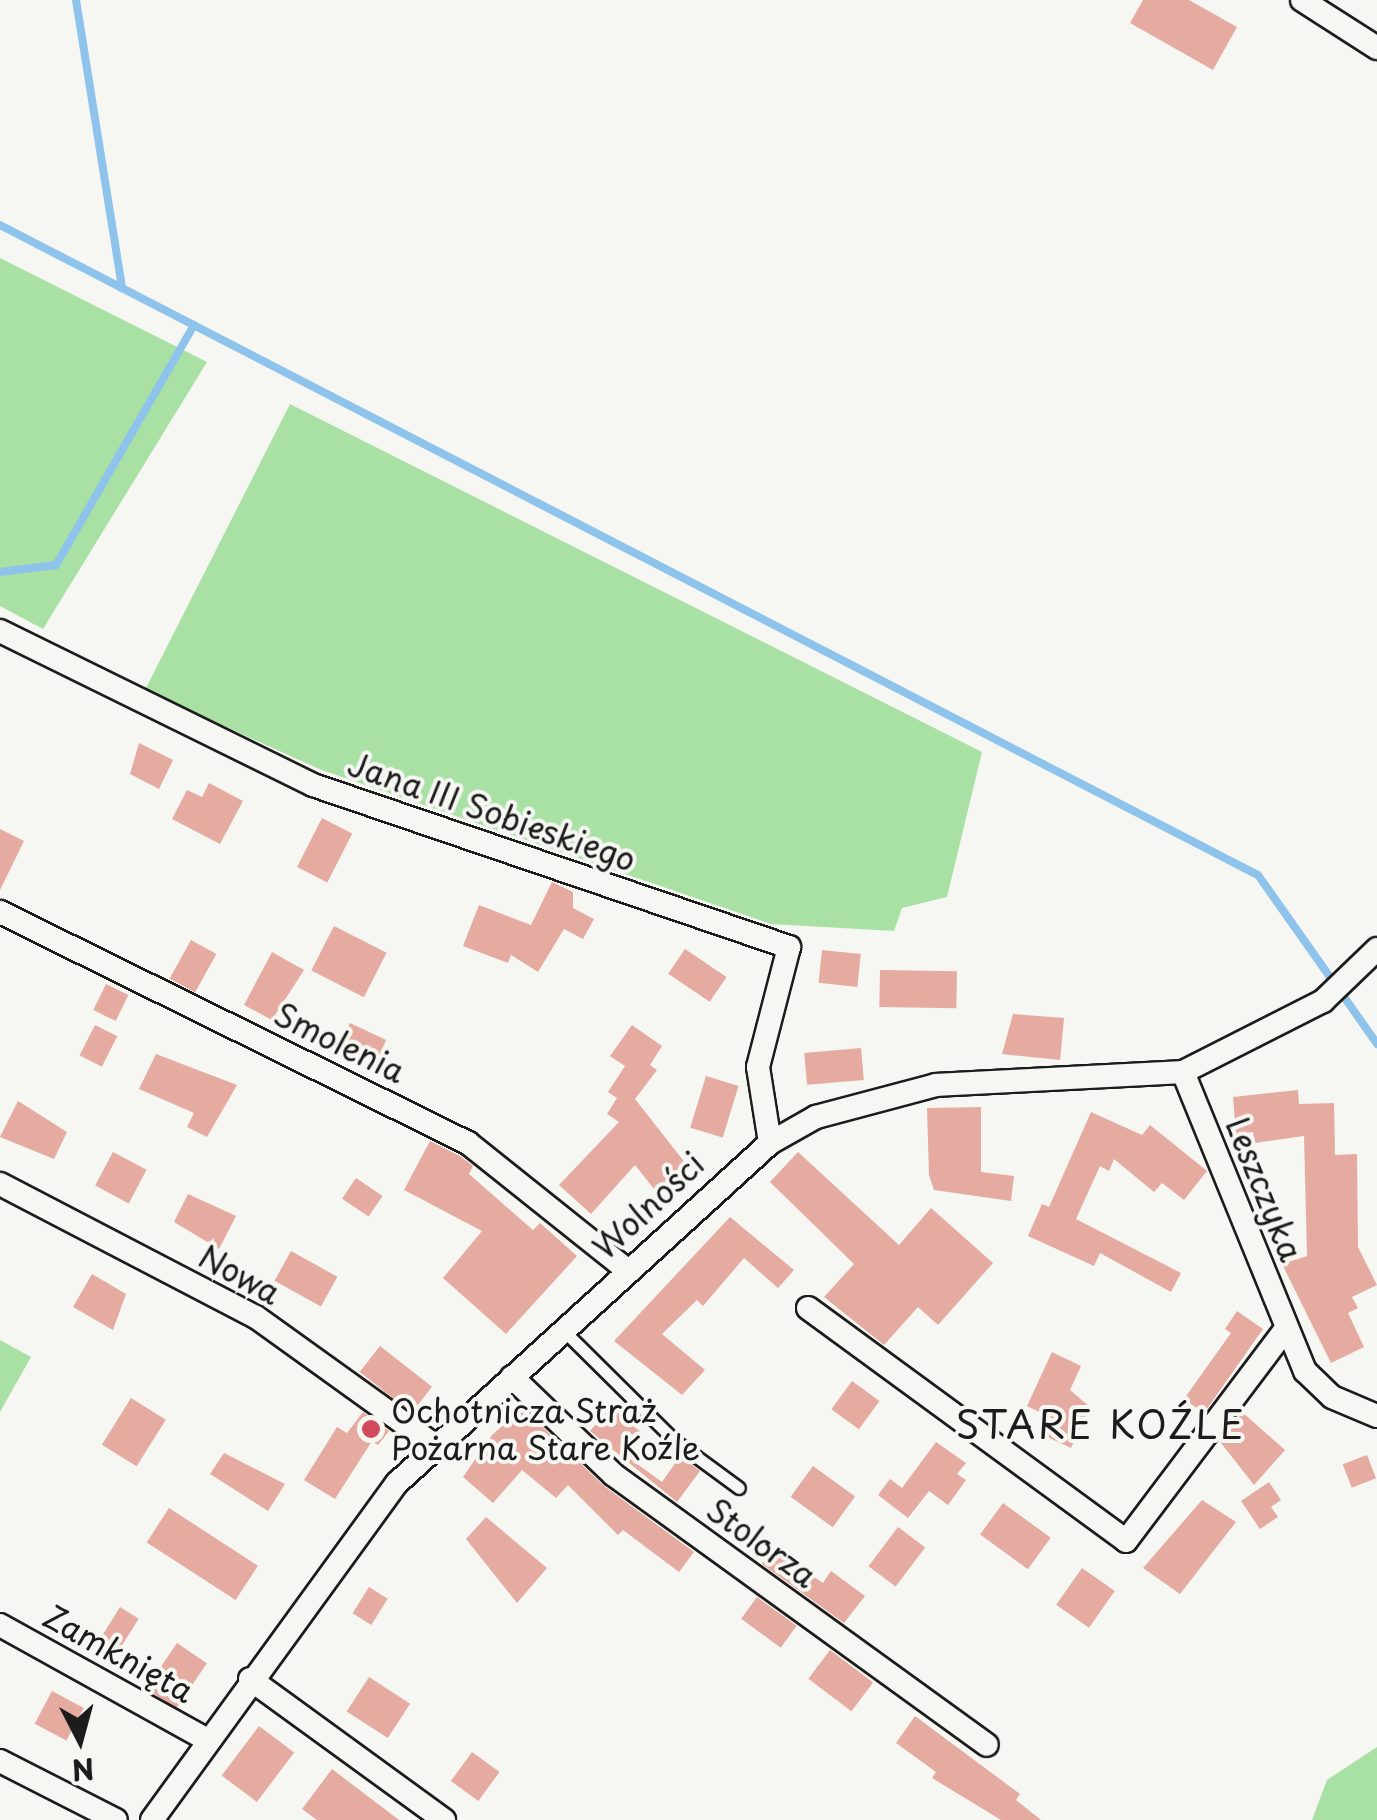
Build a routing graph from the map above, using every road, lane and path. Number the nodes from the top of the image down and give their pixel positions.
1 (1302, 0) edge
2 (1377, 48) edge
3 (0, 631) edge
4 (0, 912) edge
5 (1377, 949) edge
6 (1182, 1072) junction
7 (770, 1143) junction
8 (0, 1184) edge
9 (626, 1270) junction
10 (808, 1308) dead end
11 (562, 1329) junction
12 (1285, 1330) junction
13 (512, 1376) junction
14 (1377, 1416) edge
15 (434, 1445) junction
16 (739, 1488) dead end
17 (0, 1625) edge
18 (250, 1679) junction
19 (206, 1738) junction
20 (987, 1745) dead end
21 (0, 1761) edge
22 (116, 1820) edge
23 (152, 1820) edge
24 (444, 1820) edge

1 - 2 street
3 - 7 street, Jana III Sobieskiego
4 - 9 street, Smolenia
5 - 6 street, Wolności
6 - 7 street, Wolności
6 - 12 street, Leszczyka
7 - 9 street, Wolności
8 - 15 street, Nowa
9 - 11 street, Wolności
10 - 12 street
11 - 13 street, Wolności
11 - 16 lane
12 - 14 street, Leszczyka
13 - 15 street, Wolności
13 - 20 street, Stolorza
15 - 18 street, Wolności
17 - 19 street, Zamknięta
18 - 19 street, Wolności
18 - 24 street
19 - 23 street, Wolności
21 - 22 street

